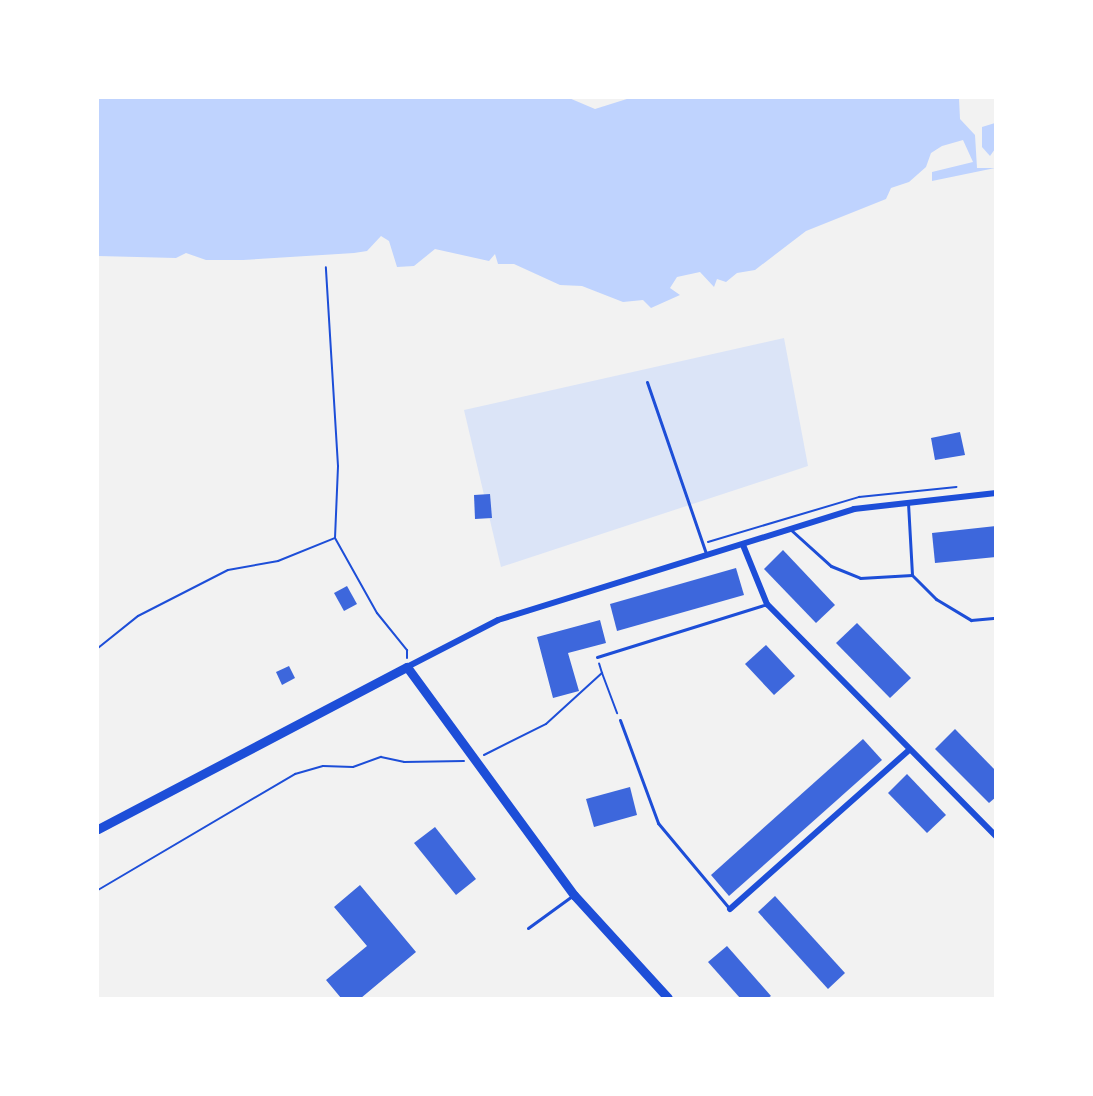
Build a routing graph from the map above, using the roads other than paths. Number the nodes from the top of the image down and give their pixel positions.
1 (647, 382) dead end
2 (996, 493) edge
3 (908, 503) junction
4 (790, 530) junction
5 (743, 544) junction
6 (707, 556) junction
7 (912, 575) junction
8 (767, 604) junction
9 (996, 618) edge
10 (597, 657) road end
11 (407, 667) junction
12 (620, 720) road end
13 (908, 751) junction
14 (98, 830) edge
15 (996, 836) edge
16 (574, 895) junction
17 (729, 909) joint
18 (528, 928) dead end
19 (668, 999) edge

1 - 6 lane
2 - 3 street
3 - 4 street
3 - 7 lane
4 - 5 street
4 - 7 lane
5 - 6 street
5 - 8 street
6 - 11 street
7 - 9 lane
8 - 10 lane
8 - 13 street
11 - 14 main road
11 - 16 main road
12 - 17 lane
13 - 15 street
13 - 17 street
16 - 18 lane
16 - 19 main road

